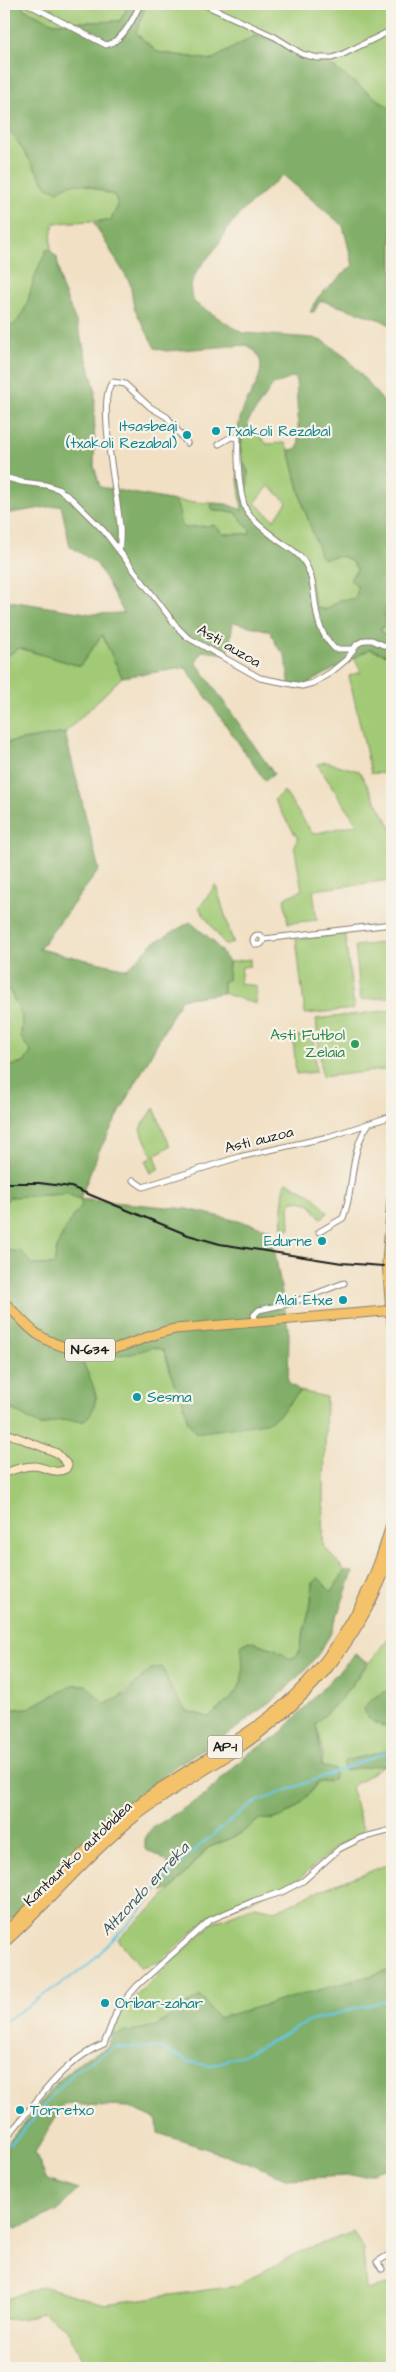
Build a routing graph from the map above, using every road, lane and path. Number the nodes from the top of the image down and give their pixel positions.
1 (28, 4) edge
2 (140, 4) edge
3 (203, 4) edge
4 (392, 30) edge
5 (187, 443) dead end
6 (219, 444) dead end
7 (4, 477) edge
8 (119, 551) junction
9 (354, 649) junction
10 (392, 649) edge
11 (392, 924) edge
12 (264, 939) dead end
13 (392, 1116) edge
14 (368, 1124) junction
15 (133, 1180) dead end
16 (392, 1199) edge
17 (319, 1232) dead end
18 (344, 1283) dead end
19 (4, 1302) edge
20 (388, 1310) edge
21 (256, 1321) junction
22 (392, 1324) edge
23 (4, 1432) edge
24 (4, 1474) edge
25 (392, 1520) edge
26 (392, 1551) edge
27 (392, 1830) edge
28 (4, 1932) edge
29 (4, 1944) edge
30 (4, 2140) edge
31 (392, 2253) edge
32 (382, 2269) dead end

1 - 2 street
3 - 4 street
5 - 8 street
6 - 9 street
7 - 8 street, Asti auzoa
8 - 9 street, Asti auzoa
9 - 10 street, Asti auzoa
11 - 12 street
13 - 14 street, Asti auzoa
14 - 15 street, Asti auzoa
14 - 17 street
16 - 22 highway
18 - 21 street
19 - 21 highway, N-634
20 - 21 highway, N-634
23 - 24 street
25 - 28 highway, Kantauriko autobidea / AP-1
26 - 29 highway, Kantauriko autobidea / AP-1
27 - 30 street
31 - 32 street

